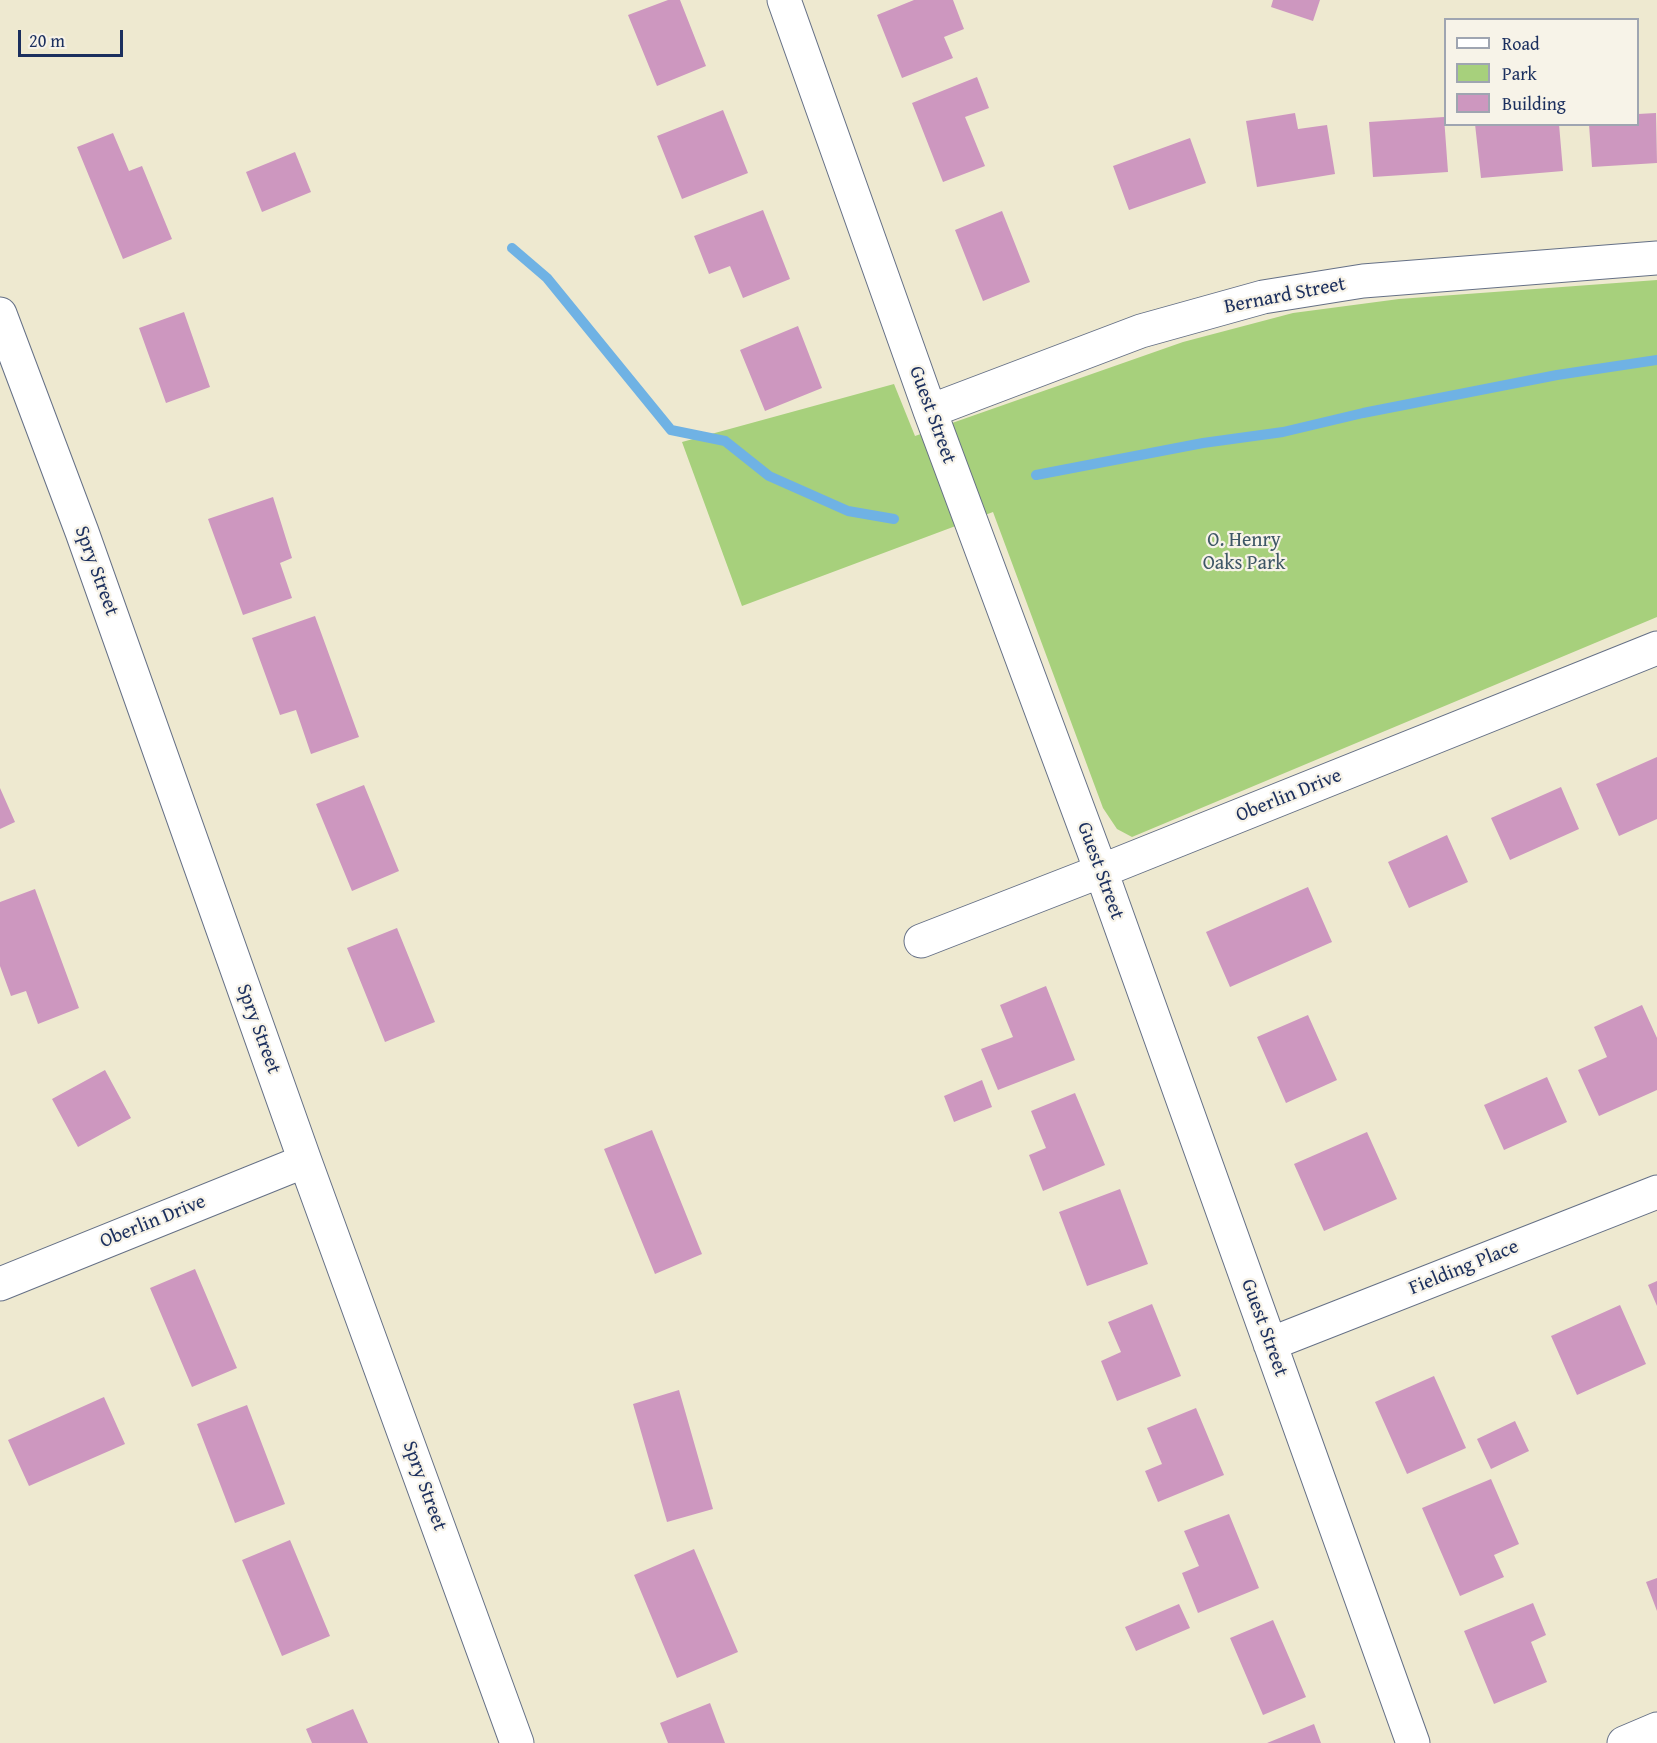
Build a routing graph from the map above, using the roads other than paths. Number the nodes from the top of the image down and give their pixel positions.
1 (784, 0) edge
2 (1657, 258) edge
3 (0, 314) edge
4 (930, 411) junction
5 (1657, 648) edge
6 (1101, 872) junction
7 (921, 941) dead end
8 (305, 1161) junction
9 (1657, 1192) edge
10 (0, 1284) edge
11 (1270, 1344) junction
12 (1657, 1729) edge
13 (517, 1743) edge
14 (1413, 1743) edge
15 (1624, 1743) edge

1 - 4 street, Guest Street
2 - 4 street, Bernard Street
3 - 8 street, Spry Street
4 - 6 street, Guest Street
5 - 6 street, Oberlin Drive
6 - 7 street, Oberlin Drive
6 - 11 street, Guest Street
8 - 10 street, Oberlin Drive
8 - 13 street, Spry Street
9 - 11 street, Fielding Place
11 - 14 street, Guest Street
12 - 15 street

